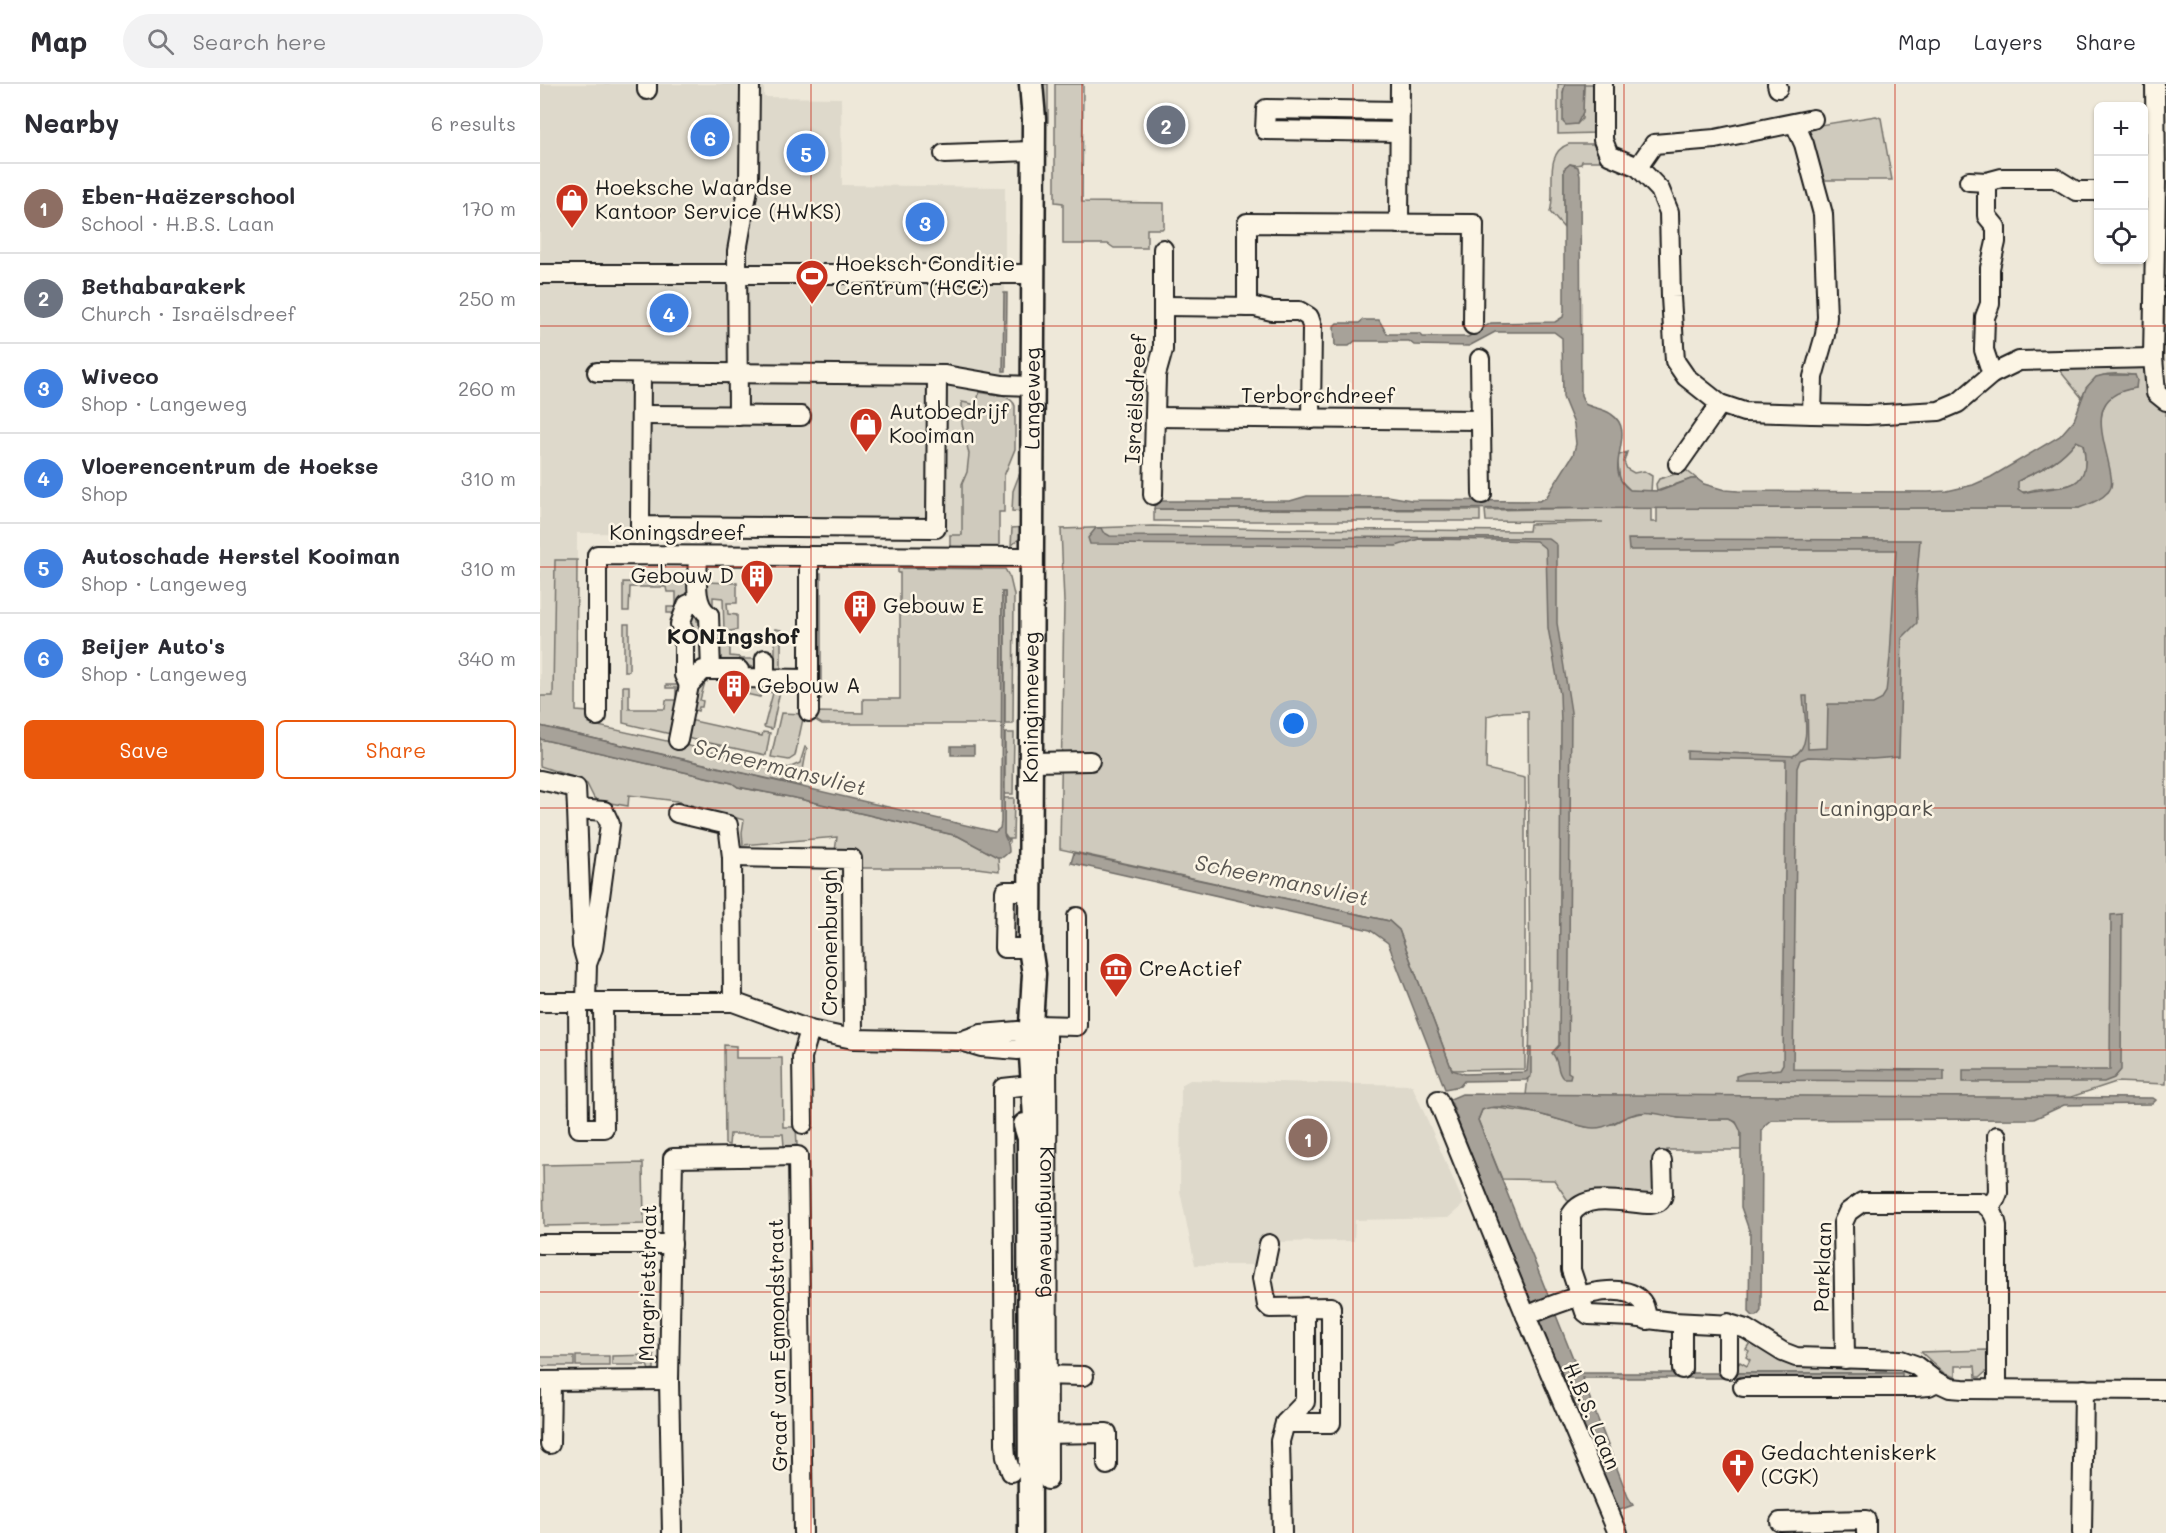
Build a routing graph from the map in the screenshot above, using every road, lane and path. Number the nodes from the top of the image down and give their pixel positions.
1 (1031, 84) edge
2 (1400, 84) edge
3 (1603, 84) edge
4 (2155, 84) edge
5 (750, 90) edge
6 (1400, 111) junction
7 (1813, 119) dead end
8 (1795, 124) junction
9 (1400, 132) junction
10 (1034, 151) junction
11 (944, 154) dead end
12 (1638, 167) junction
13 (2161, 182) edge
14 (2094, 191) edge
15 (2149, 206) edge
16 (1399, 224) junction
17 (1163, 249) dead end
18 (540, 274) edge
19 (738, 274) junction
20 (1033, 274) junction
21 (1163, 306) junction
22 (1247, 307) junction
23 (1473, 325) dead end
24 (2153, 358) junction
25 (1480, 360) dead end
26 (597, 372) dead end
27 (641, 373) junction
28 (738, 373) junction
29 (1992, 374) junction
30 (937, 375) junction
31 (1033, 386) junction
32 (2161, 397) edge
33 (1720, 404) junction
34 (1812, 414) junction
35 (641, 416) junction
36 (738, 416) junction
37 (801, 416) dead end
38 (1155, 417) junction
39 (1311, 418) junction
40 (1480, 420) junction
41 (1677, 464) dead end
42 (1482, 494) dead end
43 (1153, 495) dead end
44 (1032, 524) joint
45 (698, 556) junction
46 (809, 556) junction
47 (1032, 557) junction
48 (698, 600) junction
49 (684, 641) junction
50 (709, 641) junction
51 (765, 659) dead end
52 (711, 670) junction
53 (765, 678) junction
54 (808, 679) junction
55 (680, 680) junction
56 (809, 712) dead end
57 (597, 716) dead end
58 (678, 740) dead end
59 (1090, 761) dead end
60 (1031, 762) junction
61 (540, 780) edge
62 (577, 809) junction
63 (677, 813) dead end
64 (732, 857) junction
65 (1077, 917) dead end
66 (586, 964) junction
67 (540, 1002) edge
68 (589, 1002) junction
69 (733, 1002) junction
70 (810, 1030) junction
71 (1027, 1033) junction
72 (853, 1039) junction
73 (1021, 1086) junction
74 (1438, 1100) dead end
75 (803, 1124) dead end
76 (1997, 1136) dead end
77 (1029, 1138) junction
78 (798, 1156) joint
79 (1662, 1161) dead end
80 (1988, 1206) junction
81 (1038, 1210) junction
82 (540, 1244) edge
83 (672, 1244) junction
84 (1269, 1244) dead end
85 (1581, 1296) junction
86 (1305, 1307) junction
87 (1528, 1315) junction
88 (1647, 1320) junction
89 (1682, 1323) junction
90 (1728, 1323) junction
91 (1845, 1359) junction
92 (1682, 1369) dead end
93 (1728, 1369) dead end
94 (1084, 1376) dead end
95 (669, 1380) junction
96 (546, 1381) edge
97 (1036, 1381) junction
98 (1937, 1382) junction
99 (1743, 1387) dead end
100 (1997, 1389) junction
101 (2084, 1389) junction
102 (2166, 1390) edge
103 (1005, 1392) junction
104 (1285, 1423) junction
105 (1038, 1434) junction
106 (550, 1444) dead end
107 (1107, 1465) dead end
108 (1011, 1472) dead end
109 (1047, 1480) dead end
110 (1780, 1522) dead end
111 (672, 1533) edge
112 (803, 1533) edge
113 (1030, 1533) edge
114 (1282, 1533) edge
115 (1618, 1533) edge
116 (1866, 1533) edge
117 (2082, 1533) edge

1 - 10 main road, Langeweg
2 - 6 street
3 - 12 street
4 - 13 street
5 - 19 street
6 - 9 street
6 - 9 street
7 - 8 street
8 - 12 street
8 - 34 street
9 - 16 street
10 - 11 street
10 - 20 main road, Langeweg
12 - 33 street
13 - 15 street
14 - 29 street
15 - 24 street
16 - 22 street
16 - 23 street
17 - 21 street, Israëlsdreef
18 - 19 street
19 - 20 street
19 - 28 street
20 - 31 main road, Langeweg
21 - 22 street, Israëlsdreef
21 - 38 street, Israëlsdreef
22 - 39 street, Israëlsdreef
24 - 29 street
24 - 32 street
25 - 40 street
26 - 27 street
27 - 28 street
27 - 35 street
28 - 30 street
28 - 36 street
29 - 34 street
30 - 31 street
30 - 35 street
31 - 44 main road, Langeweg
33 - 34 street
33 - 41 street
35 - 36 street
36 - 37 street
38 - 39 street, Terborchdreef
38 - 43 street, Israëlsdreef
39 - 40 street, Terborchdreef
40 - 42 street
44 - 47 main road, Koninginneweg
45 - 46 street, Koningsdreef
45 - 48 street
45 - 57 street, Koningsdreef
46 - 47 street, Koningsdreef
46 - 54 street
47 - 60 main road, Koninginneweg
48 - 49 street
48 - 50 street
49 - 50 street
49 - 55 street
50 - 52 street
51 - 53 street
52 - 53 street
52 - 55 street
53 - 54 street
54 - 56 street
55 - 58 street
59 - 60 street
60 - 71 main road, Koninginneweg
61 - 62 street
62 - 66 street
62 - 66 street
63 - 64 street
64 - 69 street
64 - 72 street, Croonenburgh
65 - 71 street, Croonenburgh
66 - 68 street
67 - 68 street, Croonenburgh
68 - 68 street
68 - 69 street, Croonenburgh
69 - 70 street, Croonenburgh
70 - 72 street, Croonenburgh
70 - 75 street
71 - 72 street, Croonenburgh
71 - 73 main road, Koninginneweg
71 - 77 main road, Koninginneweg
71 - 81 street, Koninginneweg
73 - 77 main road, Koninginneweg
73 - 103 street, Koninginneweg
74 - 87 street, H.B.S. Laan
76 - 80 street
77 - 81 main road, Koninginneweg
78 - 83 street, Margrietstraat
78 - 112 street, Graaf van Egmondstraat
79 - 85 street
80 - 91 street, Parklaan
80 - 100 street
81 - 97 main road, Koninginneweg
82 - 83 street
83 - 95 street, Margrietstraat
84 - 86 street
85 - 87 street
85 - 88 street
85 - 88 street
86 - 104 street
86 - 104 street
87 - 115 street, H.B.S. Laan
88 - 89 street
89 - 90 street
89 - 92 street
90 - 91 street
90 - 93 street
91 - 98 street
94 - 97 street
95 - 96 street
95 - 111 street, Margrietstraat
96 - 106 street
97 - 103 street
97 - 105 main road, Koninginneweg
98 - 99 street
98 - 100 street
100 - 101 street
101 - 102 street
101 - 117 street
103 - 108 street, Koninginneweg
104 - 114 street
105 - 107 street
105 - 109 street, Koninginneweg
105 - 113 main road, Koninginneweg
110 - 116 street

